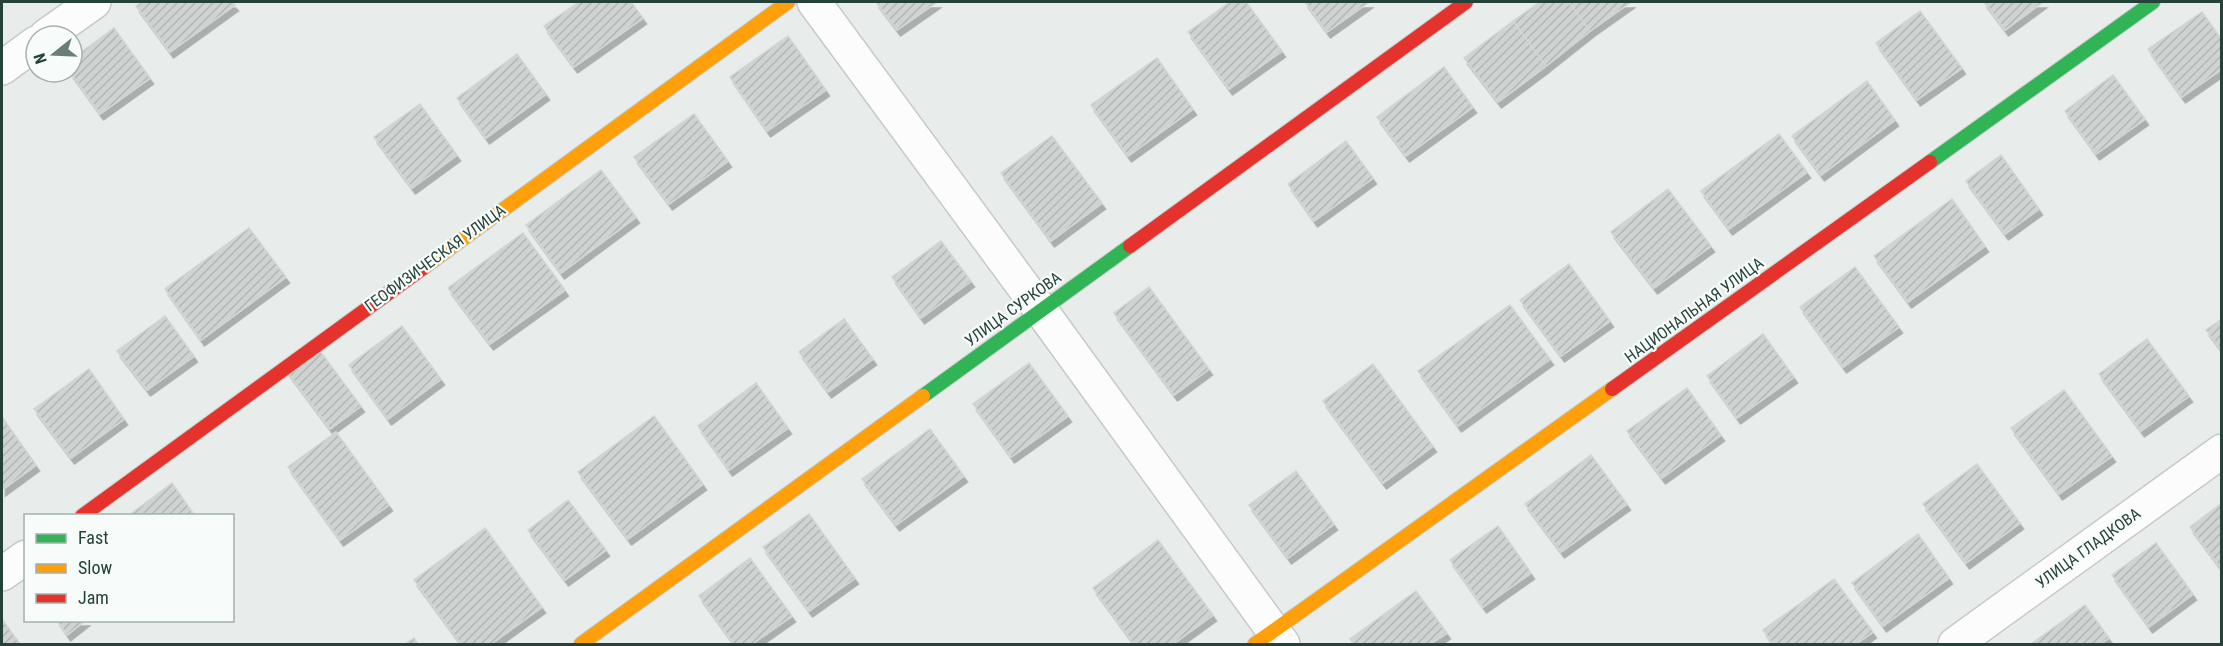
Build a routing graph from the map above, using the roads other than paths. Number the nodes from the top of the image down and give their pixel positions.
1 (94, 2) edge
2 (788, 2) edge
3 (814, 2) edge
4 (1466, 2) edge
5 (2153, 2) edge
6 (63, 24) edge
7 (24, 52) edge
8 (2, 68) edge
9 (1040, 309) junction
10 (2222, 451) edge
11 (85, 514) edge
12 (24, 558) edge
13 (2, 574) edge
14 (1271, 640) edge
15 (581, 645) edge
16 (1955, 645) edge

1 - 6 street
2 - 11 street, ГЕОФИЗИЧЕСКАЯ УЛИЦА
3 - 9 street
4 - 9 street, УЛИЦА СУРКОВА
5 - 14 street, НАЦИОНАЛЬНАЯ УЛИЦА
7 - 8 street
9 - 14 street
9 - 15 street, УЛИЦА СУРКОВА
10 - 16 street, УЛИЦА ГЛАДКОВА
12 - 13 street

